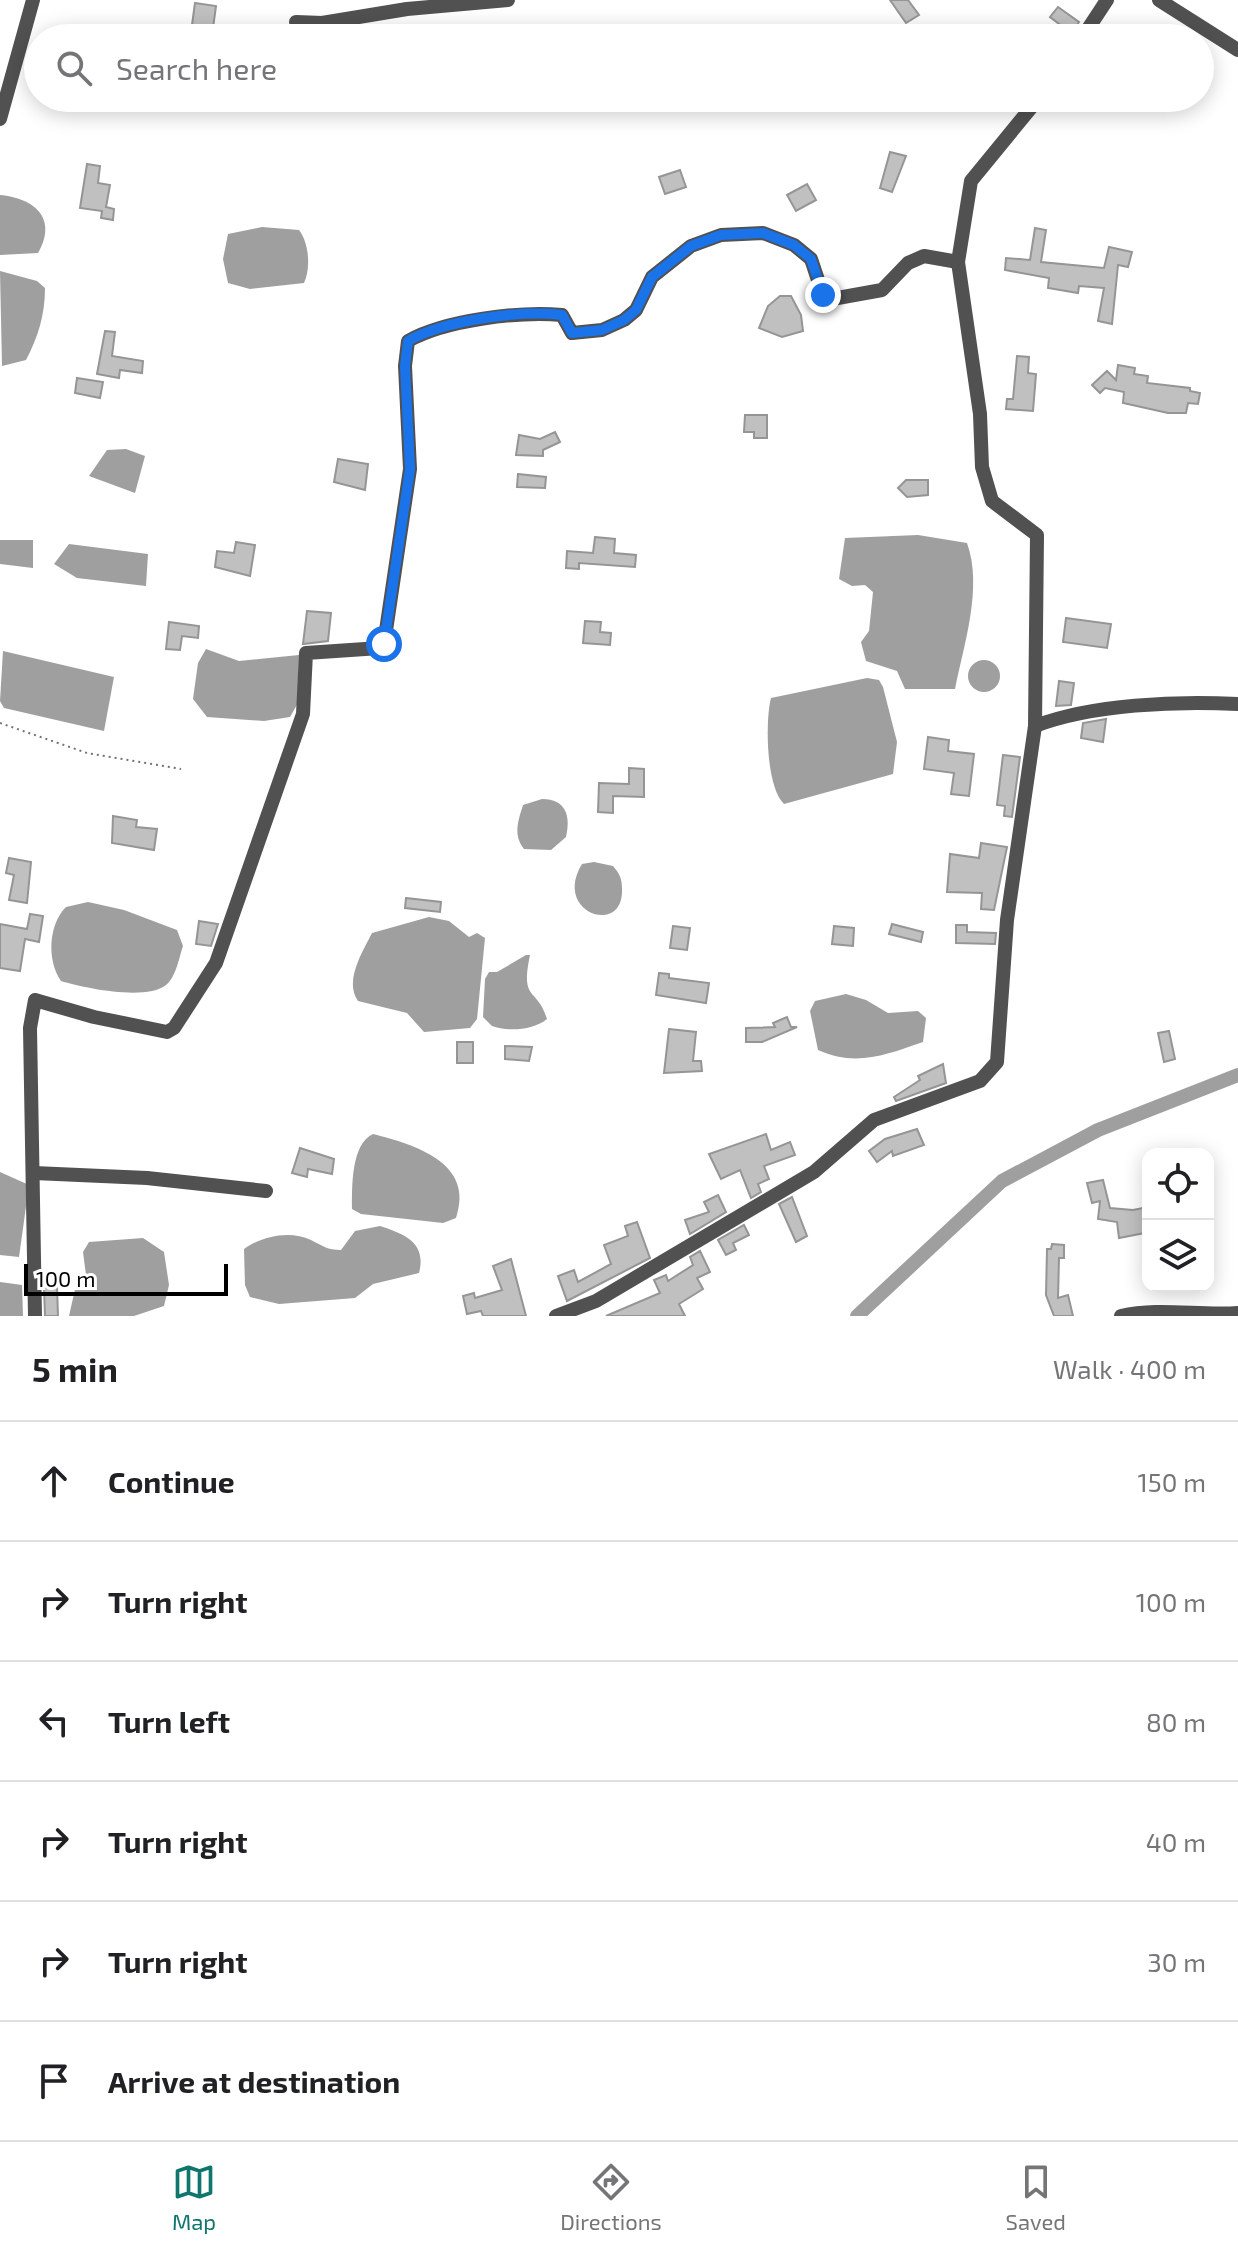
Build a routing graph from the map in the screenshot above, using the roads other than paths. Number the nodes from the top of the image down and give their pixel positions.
1 (33, 0) edge
2 (508, 0) edge
3 (1107, 0) edge
4 (1159, 0) edge
5 (296, 22) dead end
6 (26, 24) edge
7 (1091, 24) edge
8 (1197, 24) edge
9 (24, 32) edge
10 (1214, 35) edge
11 (1238, 50) edge
12 (1028, 112) edge
13 (0, 119) edge
14 (958, 262) junction
15 (1238, 704) edge
16 (1035, 726) junction
17 (34, 1173) junction
18 (266, 1191) dead end
19 (1238, 1313) edge
20 (35, 1316) edge
21 (556, 1316) edge
22 (1121, 1316) edge

1 - 6 street
2 - 5 street
3 - 7 street
4 - 8 street
9 - 13 street
10 - 11 street
12 - 14 street
14 - 16 street
14 - 17 street
15 - 16 street
16 - 21 street
17 - 18 street
17 - 20 street
19 - 22 street

